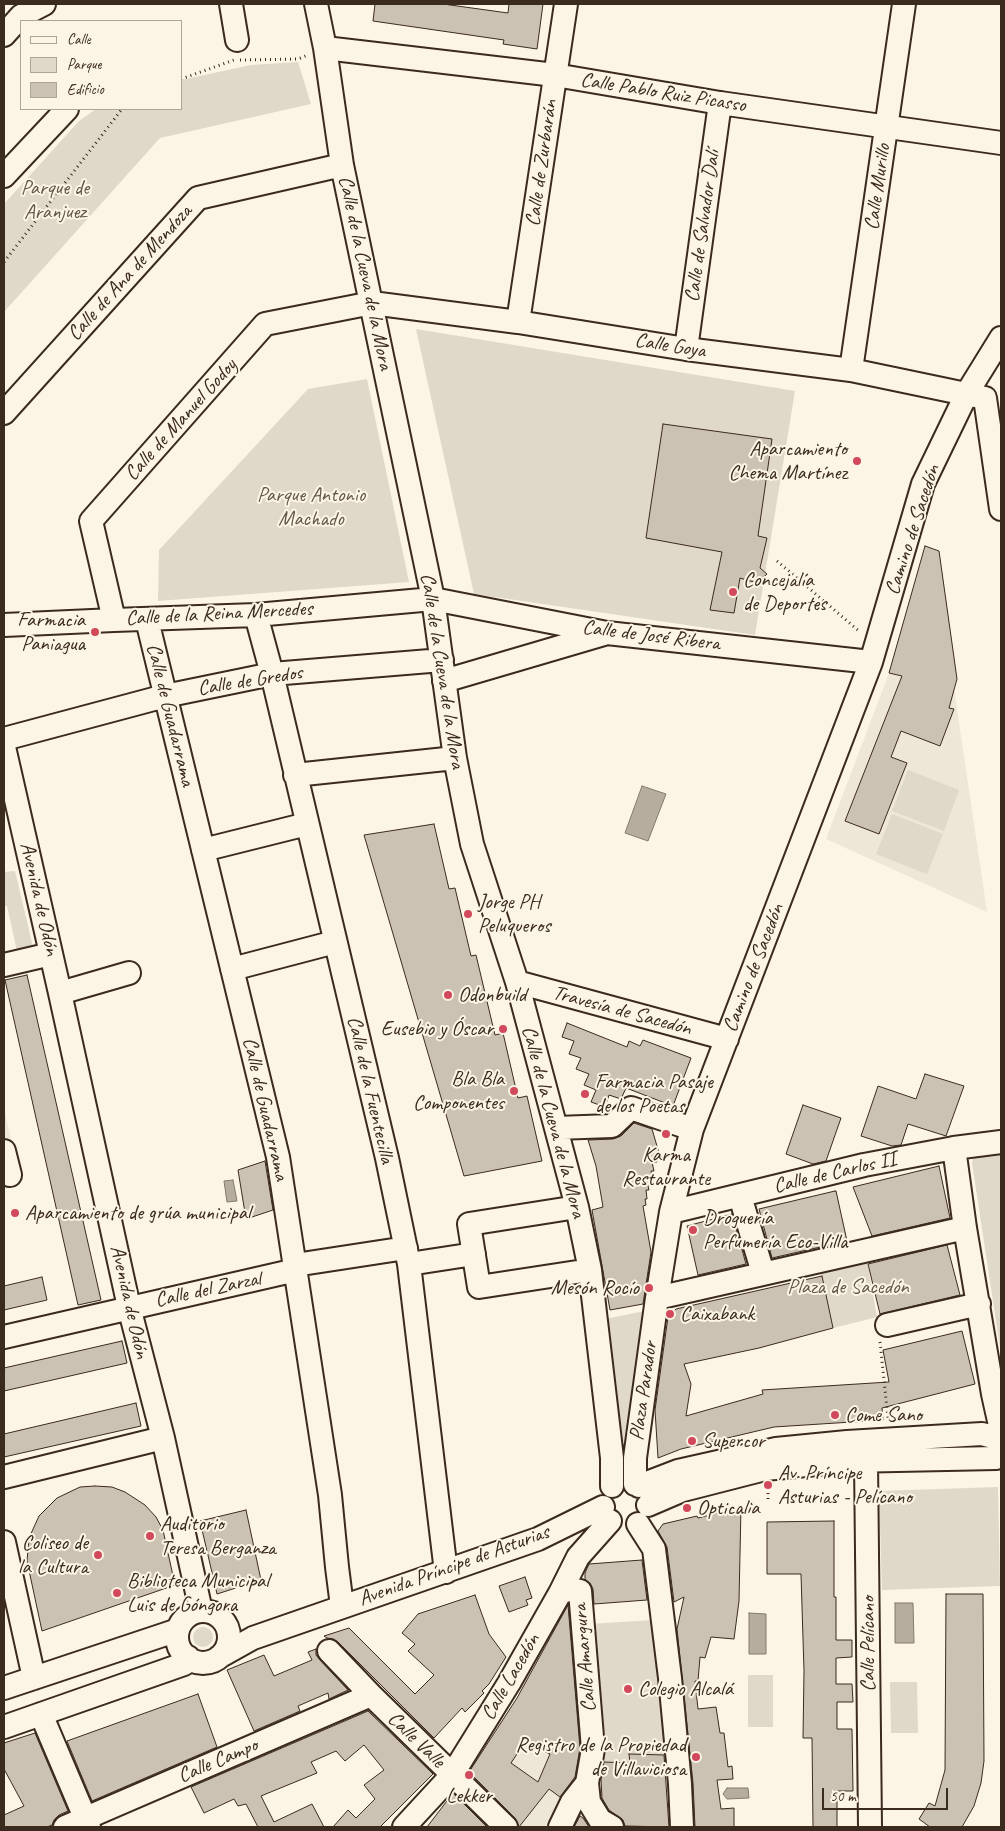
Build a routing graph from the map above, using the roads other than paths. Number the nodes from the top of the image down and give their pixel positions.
1 (44, 4) edge
2 (231, 4) edge
3 (316, 4) edge
4 (566, 4) edge
5 (904, 4) edge
6 (4, 35) edge
7 (237, 40) dead end
8 (325, 48) junction
9 (555, 75) junction
10 (720, 103) junction
11 (66, 110) edge
12 (886, 127) junction
13 (1001, 143) edge
14 (342, 165) junction
15 (4, 176) edge
16 (372, 302) junction
17 (518, 322) junction
18 (1001, 338) edge
19 (686, 349) junction
20 (851, 370) junction
21 (967, 393) junction
22 (4, 413) edge
23 (1001, 503) edge
24 (433, 599) junction
25 (256, 615) junction
26 (114, 620) junction
27 (147, 620) junction
28 (4, 625) edge
29 (607, 633) junction
30 (873, 654) junction
31 (443, 671) junction
32 (272, 674) junction
33 (165, 696) junction
34 (4, 739) edge
35 (4, 747) edge
36 (455, 758) junction
37 (296, 775) junction
38 (8, 783) edge
39 (307, 824) junction
40 (203, 850) junction
41 (335, 942) junction
42 (51, 954) junction
43 (4, 965) edge
44 (232, 969) junction
45 (129, 973) dead end
46 (517, 982) junction
47 (60, 993) junction
48 (727, 1039) junction
49 (556, 1128) junction
50 (692, 1129) junction
51 (1001, 1142) edge
52 (954, 1148) junction
53 (4, 1151) edge
54 (10, 1175) dead end
55 (740, 1196) junction
56 (577, 1207) junction
57 (671, 1212) junction
58 (965, 1228) junction
59 (474, 1254) junction
60 (407, 1256) junction
61 (296, 1268) junction
62 (590, 1270) junction
63 (763, 1273) junction
64 (657, 1298) junction
65 (979, 1304) junction
66 (128, 1307) junction
67 (598, 1331) joint
68 (883, 1331) road end
69 (4, 1337) edge
70 (163, 1438) junction
71 (999, 1445) edge
72 (866, 1460) junction
73 (4, 1477) edge
74 (612, 1486) junction
75 (640, 1499) junction
76 (607, 1516) junction
77 (564, 1534) junction
78 (538, 1539) junction
79 (4, 1542) edge
80 (578, 1557) junction
81 (446, 1572) junction
82 (560, 1593) junction
83 (342, 1606) junction
84 (201, 1611) junction
85 (178, 1630) junction
86 (229, 1631) junction
87 (253, 1638) junction
88 (329, 1650) dead end
89 (188, 1657) junction
90 (219, 1657) junction
91 (34, 1678) junction
92 (4, 1688) edge
93 (371, 1695) junction
94 (41, 1714) junction
95 (4, 1727) edge
96 (452, 1775) junction
97 (587, 1783) junction
98 (88, 1823) edge
99 (65, 1827) edge
100 (404, 1827) edge
101 (506, 1827) edge
102 (560, 1827) edge
103 (612, 1827) edge
104 (682, 1827) edge
105 (870, 1827) edge

1 - 6 street
2 - 7 street
3 - 8 street, Calle de la Cueva de la Mora
4 - 9 street, Calle de Zurbarán
5 - 12 street, Calle Murillo
8 - 9 street, Calle Pablo Ruiz Picasso
8 - 14 street, Calle de la Cueva de la Mora
9 - 10 street, Calle Pablo Ruiz Picasso
9 - 17 street, Calle de Zurbarán
10 - 12 street, Calle Pablo Ruiz Picasso
10 - 19 street, Calle de Salvador Dalí
11 - 15 street
12 - 13 street, Calle Pablo Ruiz Picasso
12 - 20 street, Calle Murillo
14 - 16 street, Calle de la Cueva de la Mora
14 - 22 street, Calle de Ana de Mendoza
16 - 17 street, Calle Goya
16 - 24 street, Calle de la Cueva de la Mora
16 - 26 street, Calle de Manuel Godoy
17 - 19 street, Calle Goya
18 - 21 street, Camino de Sacedón
19 - 20 street, Calle Goya
20 - 21 street, Calle Goya
21 - 23 street, Calle Goya
21 - 30 street, Camino de Sacedón
24 - 25 street, Calle de la Reina Mercedes
24 - 29 street, Calle de José Ribera
24 - 31 street, Calle de la Cueva de la Mora
25 - 27 street, Calle de la Reina Mercedes
25 - 32 street, Calle de la Fuentecilla
26 - 27 street, Calle de la Reina Mercedes
26 - 28 street, Calle de la Reina Mercedes
27 - 33 street, Calle de Guadarrama
29 - 30 street, Calle de José Ribera
29 - 31 street, Calle de Gredos
30 - 48 street, Camino de Sacedón
31 - 32 street, Calle de Gredos
31 - 36 street, Calle de la Cueva de la Mora
32 - 33 street, Calle de Gredos
32 - 37 street, Calle de la Fuentecilla
33 - 34 street, Calle de Gredos
33 - 40 street, Calle de Guadarrama
35 - 38 street, Avenida de Odón
36 - 37 street
36 - 46 street, Calle de la Cueva de la Mora
37 - 39 street, Calle de la Fuentecilla
38 - 42 street, Avenida de Odón
39 - 40 street
39 - 41 street, Calle de la Fuentecilla
40 - 44 street, Calle de Guadarrama
41 - 44 street
41 - 60 street, Calle de la Fuentecilla
42 - 43 street
42 - 47 street, Avenida de Odón
44 - 61 street, Calle de Guadarrama
45 - 47 street
46 - 48 street, Travesía de Sacedón
46 - 49 street, Calle de la Cueva de la Mora
47 - 66 street, Avenida de Odón
48 - 50 street, Camino de Sacedón
49 - 50 street
49 - 56 street, Calle de la Cueva de la Mora
50 - 57 street, Camino de Sacedón
51 - 52 street, Calle de Carlos II
52 - 55 street, Calle de Carlos II
52 - 58 street
53 - 54 street
55 - 57 street, Calle de Carlos II
55 - 63 street
56 - 59 street
56 - 62 street, Calle de la Cueva de la Mora
57 - 64 street, Camino de Sacedón
58 - 63 street
58 - 65 street
59 - 60 street, Calle del Zarzal
59 - 62 street
60 - 61 street, Calle del Zarzal
60 - 81 street, Calle de la Fuentecilla
61 - 66 street, Calle del Zarzal
61 - 83 street, Calle de Guadarrama
62 - 67 street, Calle de la Cueva de la Mora
63 - 64 street
64 - 75 street, Plaza Parador
65 - 68 street
65 - 71 street
66 - 69 street, Calle del Zarzal
66 - 70 street, Avenida de Odón
67 - 74 street, Plaza Parador
70 - 73 street
70 - 84 street, Avenida de Odón
71 - 72 street
71 - 75 street
72 - 75 street
72 - 105 street, Calle Pelícano
74 - 75 street
74 - 76 street, Calle Lacedón
75 - 76 street
75 - 104 street
76 - 77 street
76 - 78 street, Avenida Príncipe de Asturias
76 - 80 street, Calle Lacedón
77 - 78 street
77 - 80 street
78 - 81 street, Avenida Príncipe de Asturias
79 - 91 street
80 - 82 street, Calle Lacedón
81 - 83 street, Avenida Príncipe de Asturias
82 - 96 street, Calle Lacedón
82 - 97 street, Calle Amargura
83 - 87 street, Avenida Príncipe de Asturias
84 - 85 street
84 - 86 street
85 - 89 street
85 - 91 street
86 - 87 street
86 - 90 street
87 - 90 street, Avenida Príncipe de Asturias
88 - 93 street, Calle Valle
89 - 90 street
89 - 94 street
91 - 92 street
93 - 96 street, Calle Valle
93 - 98 street, Calle Campo
94 - 95 street
94 - 98 street
96 - 100 street, Calle Lacedón
96 - 101 street, Calle Valle
97 - 102 street, Calle Amargura
97 - 103 street
98 - 99 street, Calle Campo

